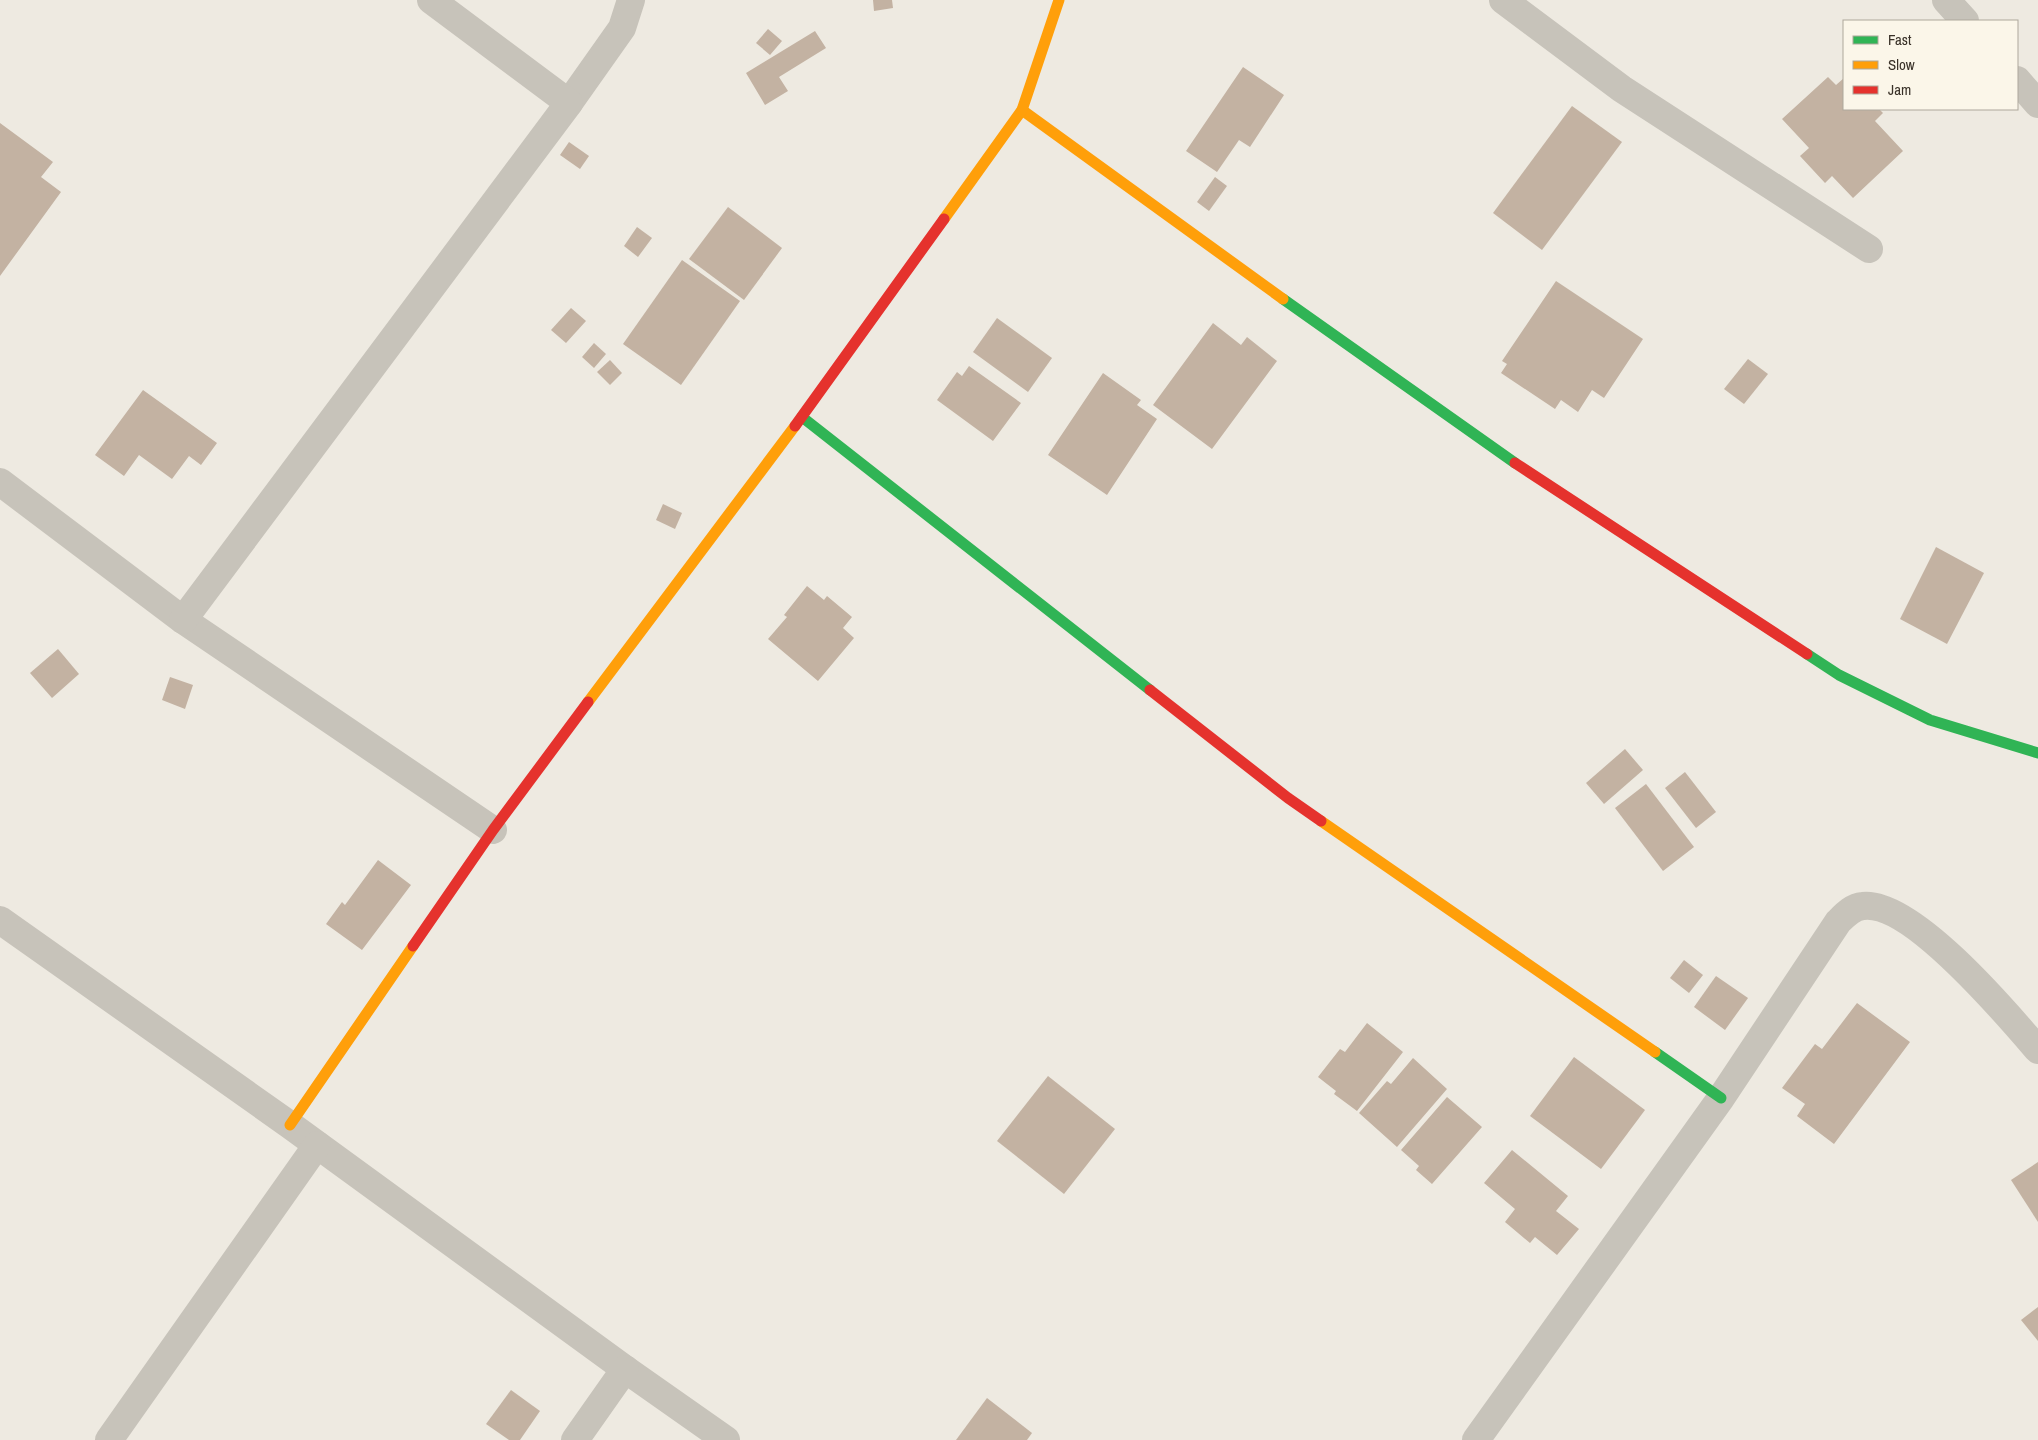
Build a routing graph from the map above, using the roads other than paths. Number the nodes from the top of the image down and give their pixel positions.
1 (431, 0) edge
2 (631, 0) edge
3 (1059, 0) edge
4 (1504, 0) edge
5 (1946, 0) edge
6 (1964, 20) edge
7 (2018, 81) edge
8 (568, 103) junction
9 (2038, 104) edge
10 (1022, 110) junction
11 (1869, 249) dead end
12 (802, 417) junction
13 (0, 482) edge
14 (183, 620) junction
15 (2038, 753) edge
16 (493, 830) junction
17 (2, 925) edge
18 (2038, 1050) edge
19 (1721, 1098) junction
20 (290, 1125) junction
21 (317, 1145) junction
22 (625, 1369) junction
23 (109, 1440) edge
24 (575, 1440) edge
25 (726, 1440) edge
26 (1476, 1440) edge

1 - 8 street
2 - 8 street
3 - 10 street
4 - 11 street
5 - 6 street
7 - 9 street
8 - 14 street
10 - 12 street
10 - 15 street
12 - 16 street
12 - 19 street
13 - 14 street
14 - 16 street
16 - 20 street
17 - 20 street
18 - 19 street
19 - 26 street
20 - 21 street
21 - 22 street
21 - 23 street
22 - 24 street
22 - 25 street

